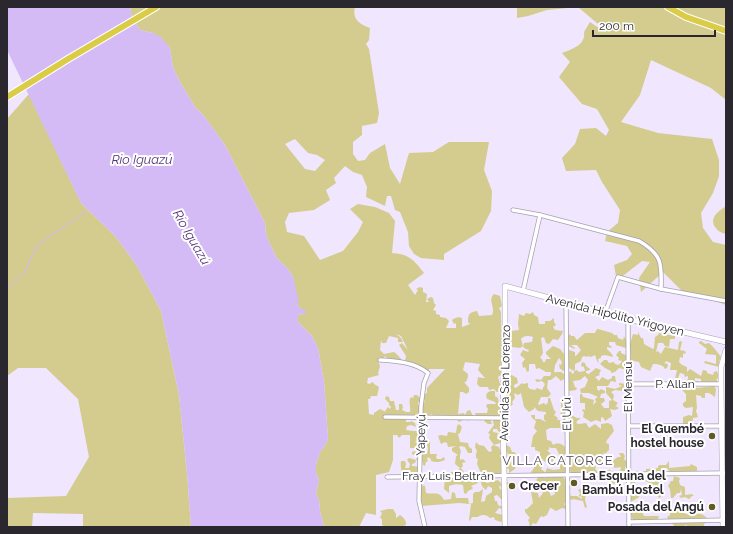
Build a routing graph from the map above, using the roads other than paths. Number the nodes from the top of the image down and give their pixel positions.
1 (156, 7) edge
2 (668, 7) edge
3 (726, 31) edge
4 (7, 97) edge
5 (513, 210) dead end
6 (540, 215) junction
7 (505, 286) joint
8 (661, 289) junction
9 (523, 291) junction
10 (566, 302) junction
11 (726, 302) edge
12 (605, 313) junction
13 (628, 319) junction
14 (726, 342) edge
15 (726, 350) edge
16 (380, 360) dead end
17 (628, 384) junction
18 (721, 384) junction
19 (385, 417) dead end
20 (421, 418) junction
21 (504, 418) junction
22 (629, 426) junction
23 (721, 426) junction
24 (724, 473) edge
25 (629, 474) junction
26 (568, 475) junction
27 (420, 476) junction
28 (504, 476) junction
29 (387, 477) dead end
30 (724, 520) edge
31 (629, 522) junction
32 (425, 527) edge
33 (505, 527) edge
34 (568, 527) edge
35 (629, 527) edge
36 (723, 527) edge

1 - 4 highway
2 - 3 highway
5 - 6 street
6 - 8 street
6 - 9 street
7 - 9 main road, Avenida Hipólito Yrigoyen
7 - 21 main road, Avenida San Lorenzo
8 - 11 street
8 - 12 street
9 - 10 main road, Avenida Hipólito Yrigoyen
10 - 12 main road, Avenida Hipólito Yrigoyen
10 - 26 street, El Urú
12 - 13 main road, Avenida Hipólito Yrigoyen
13 - 14 main road, Avenida Hipólito Yrigoyen
13 - 17 street, El Mensú
15 - 18 main road
16 - 20 street, Yapeyú
17 - 18 street, P. Allan
17 - 22 street, El Mensú
18 - 23 main road
19 - 20 street
20 - 21 street
20 - 27 street, Yapeyú
21 - 28 main road, Avenida San Lorenzo
22 - 23 street
22 - 25 street, El Mensú
23 - 24 main road
24 - 25 street, Fray Luis Beltrán
24 - 30 main road
25 - 26 street, Fray Luis Beltrán
25 - 31 street, El Mensú
26 - 28 street, Fray Luis Beltrán
26 - 34 street, El Urú
27 - 28 street, Fray Luis Beltrán
27 - 29 street, Fray Luis Beltrán
27 - 32 street, Yapeyú
28 - 33 main road, Avenida San Lorenzo
30 - 31 street
30 - 36 main road
31 - 35 street, El Mensú

